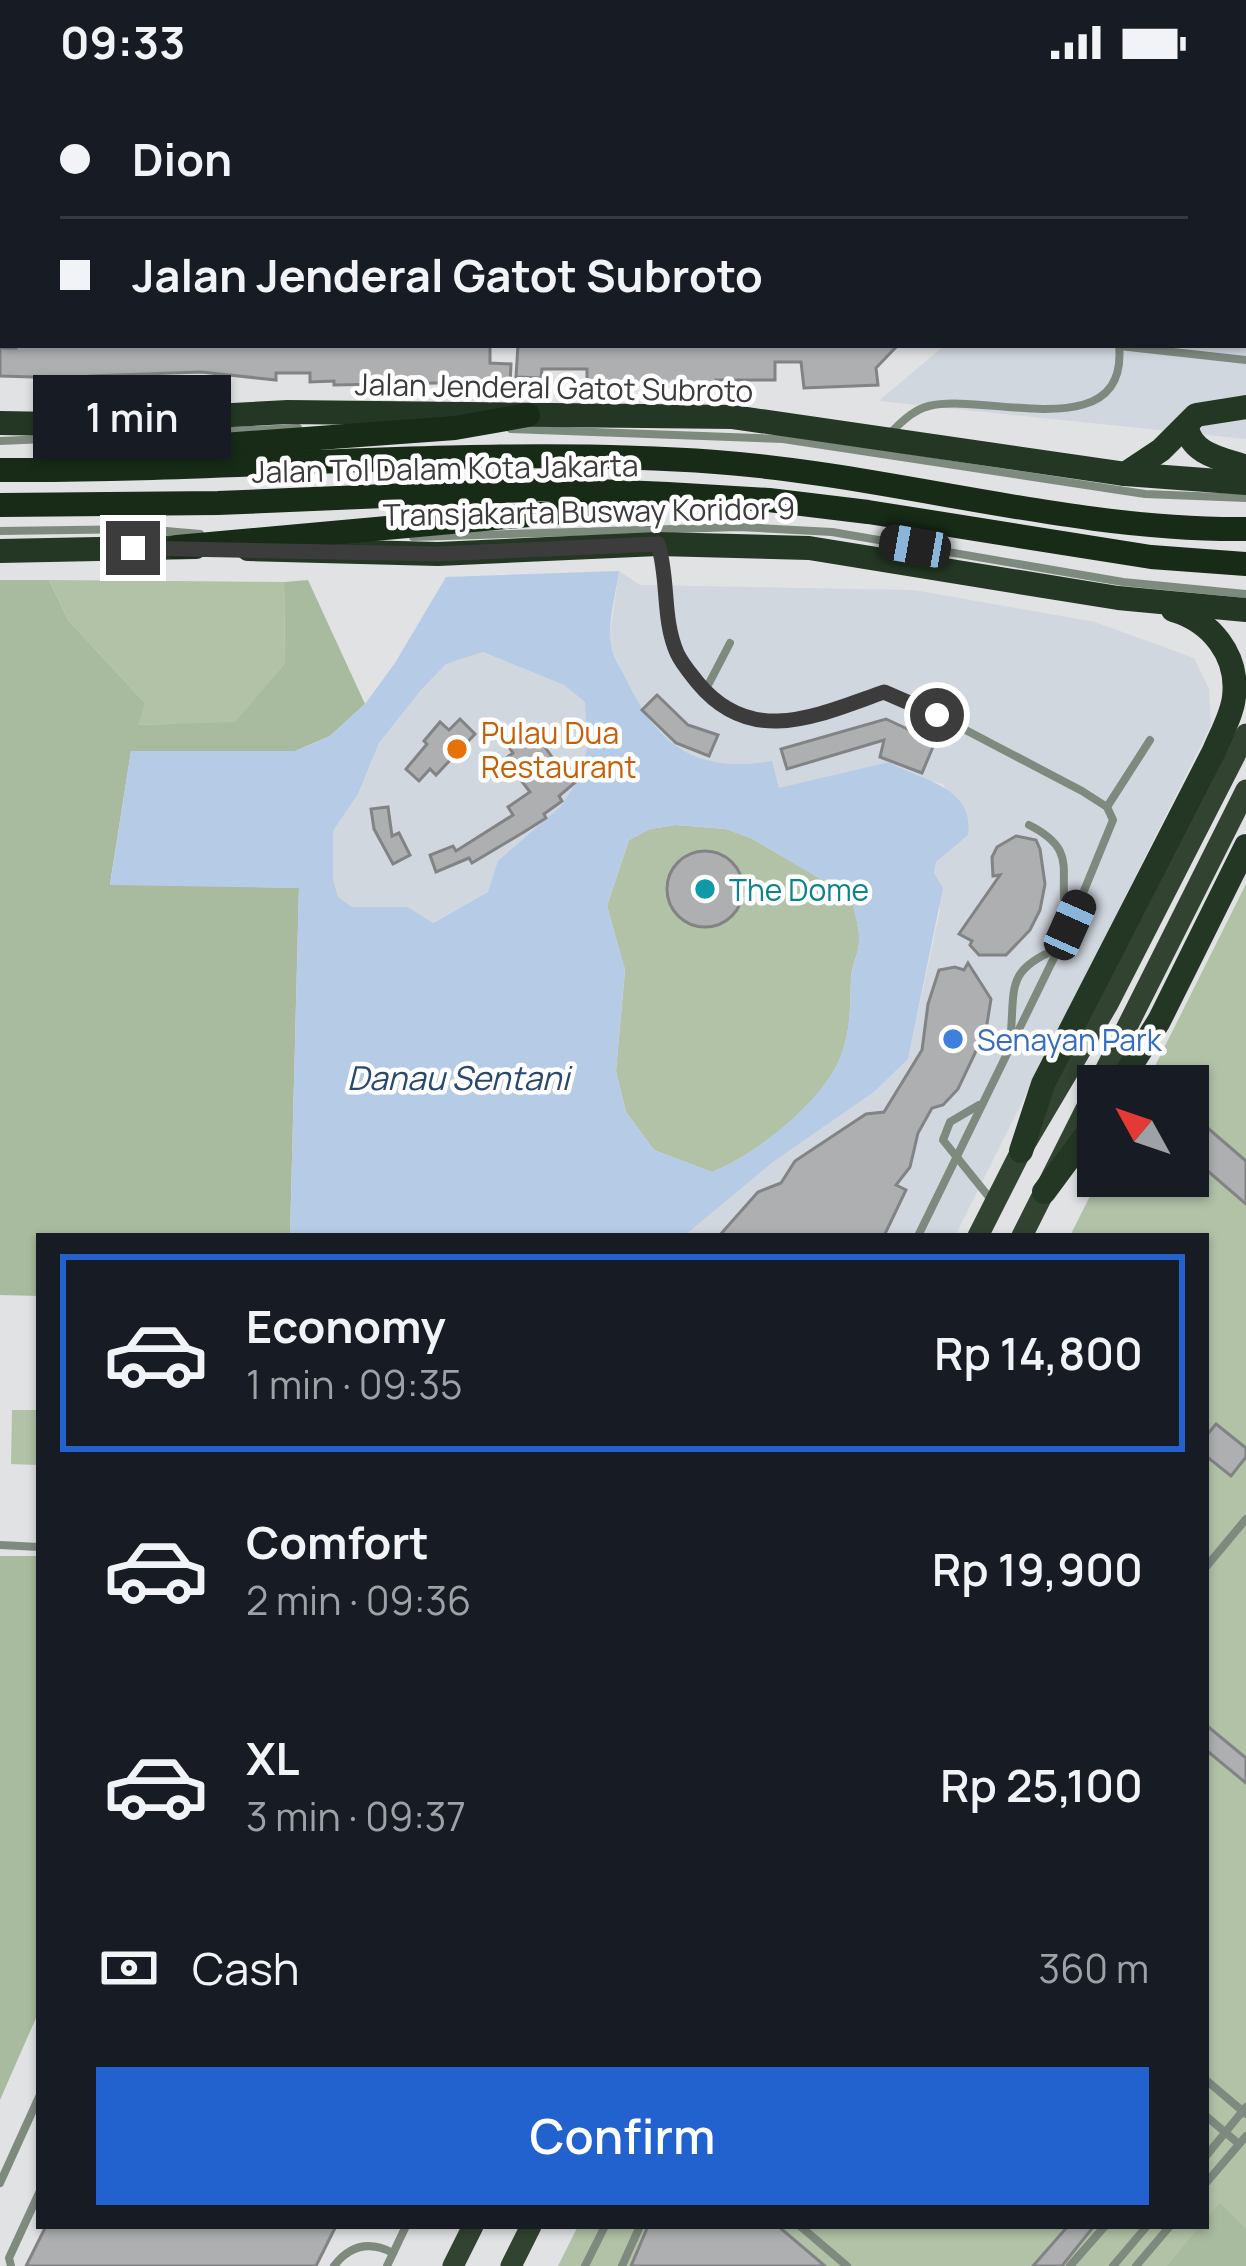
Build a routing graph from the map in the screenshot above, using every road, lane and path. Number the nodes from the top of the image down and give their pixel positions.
1 (1119, 348) edge
2 (1144, 348) edge
3 (1246, 360) edge
4 (1246, 407) edge
5 (527, 415) junction
6 (0, 423) edge
7 (455, 428) junction
8 (1187, 428) junction
9 (884, 438) junction
10 (0, 441) edge
11 (1246, 467) edge
12 (5, 470) edge
13 (1125, 474) junction
14 (1246, 483) edge
15 (668, 494) junction
16 (1246, 498) edge
17 (0, 506) edge
18 (1246, 529) edge
19 (0, 531) edge
20 (247, 539) junction
21 (658, 544) junction
22 (177, 547) junction
23 (0, 551) edge
24 (1246, 564) edge
25 (1246, 594) edge
26 (1118, 598) junction
27 (1246, 610) edge
28 (730, 643) dead end
29 (705, 691) junction
30 (1246, 694) edge
31 (1246, 734) edge
32 (1150, 740) dead end
33 (1214, 751) junction
34 (1246, 790) edge
35 (1107, 807) junction
36 (1029, 826) dead end
37 (1246, 846) edge
38 (1070, 925) junction
39 (1059, 948) junction
40 (1009, 1049) junction
41 (1131, 1065) edge
42 (983, 1103) junction
43 (1077, 1147) edge
44 (1021, 1151) junction
45 (957, 1156) junction
46 (1044, 1192) junction
47 (994, 1203) junction
48 (919, 1233) edge
49 (979, 1233) edge
50 (1024, 1233) edge
51 (1246, 1520) edge
52 (0, 1545) edge
53 (36, 1546) edge
54 (1209, 1563) edge
55 (1209, 2082) edge
56 (36, 2104) edge
57 (1245, 2111) edge
58 (1209, 2119) edge
59 (1225, 2132) junction
60 (1243, 2140) edge
61 (1209, 2152) edge
62 (1209, 2180) edge
63 (0, 2183) edge
64 (36, 2200) edge
65 (405, 2229) edge
66 (471, 2229) edge
67 (530, 2229) edge
68 (604, 2229) edge
69 (639, 2229) edge
70 (804, 2229) edge
71 (1103, 2229) edge
72 (1144, 2229) edge
73 (1167, 2229) edge
74 (393, 2253) junction
75 (11, 2266) edge
76 (334, 2266) edge
77 (387, 2266) edge
78 (453, 2266) edge
79 (512, 2266) edge
80 (585, 2266) edge
81 (622, 2266) edge
82 (848, 2266) edge
83 (1070, 2266) edge
84 (1113, 2266) edge
85 (1136, 2266) edge

1 - 9 lane
2 - 3 lane
4 - 8 highway
5 - 6 highway, Jalan Jenderal Gatot Subroto
5 - 7 highway
5 - 9 highway, Jalan Jenderal Gatot Subroto
7 - 10 lane
7 - 12 highway
7 - 16 lane
8 - 11 highway
8 - 13 highway
9 - 13 highway, Jalan Jenderal Gatot Subroto
12 - 18 highway, Jalan Tol Dalam Kota Jakarta
13 - 14 highway, Jalan Jenderal Gatot Subroto
15 - 17 highway, Jalan Tol Dalam Kota Jakarta
15 - 20 highway
15 - 24 highway, Jalan Tol Dalam Kota Jakarta
19 - 20 lane, Transjakarta Busway Koridor 9
20 - 22 highway
20 - 25 lane, Transjakarta Busway Koridor 9
21 - 22 highway
21 - 26 highway
21 - 29 lane
22 - 23 highway
26 - 27 highway
26 - 33 highway
28 - 29 lane
29 - 35 lane
30 - 33 highway
31 - 44 main road
32 - 35 lane
33 - 44 highway
34 - 46 main road
35 - 38 lane
36 - 38 lane
37 - 41 highway
38 - 39 lane
39 - 40 lane
39 - 40 lane
40 - 42 lane
42 - 45 lane
42 - 45 lane
43 - 46 highway
44 - 47 main road
45 - 47 lane
45 - 48 lane
46 - 50 main road
47 - 49 main road
51 - 54 lane
52 - 53 lane
55 - 57 lane
56 - 63 lane
57 - 59 lane
58 - 59 lane
59 - 60 lane
59 - 61 lane
60 - 62 lane
64 - 75 lane
65 - 74 lane
66 - 78 main road
67 - 79 main road
68 - 80 lane
69 - 81 lane
70 - 82 lane
71 - 83 lane
72 - 84 lane
73 - 85 lane
74 - 76 lane
74 - 77 lane

